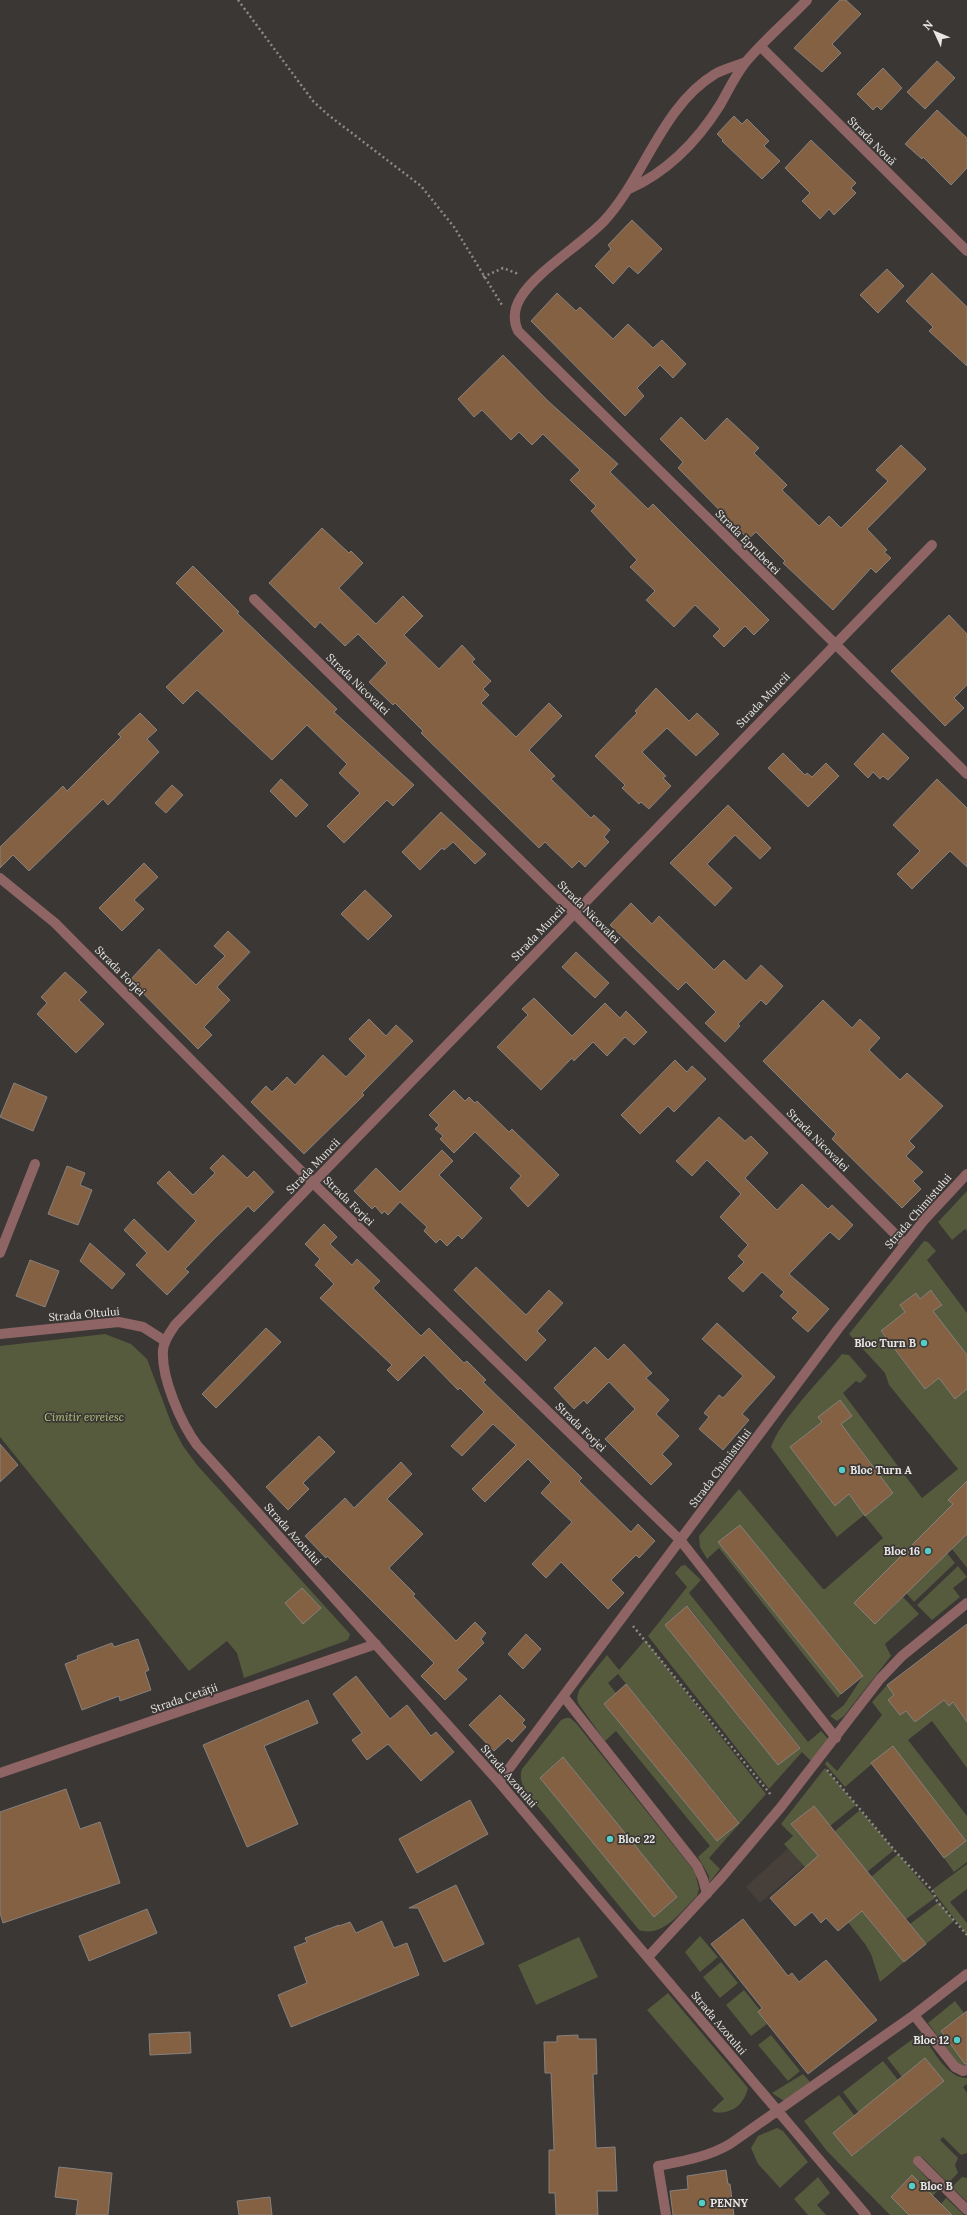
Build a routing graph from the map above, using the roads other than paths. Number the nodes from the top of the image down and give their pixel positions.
1 (807, 0) edge
2 (761, 47) junction
3 (746, 62) junction
4 (629, 189) junction
5 (967, 251) edge
6 (932, 545) dead end
7 (254, 599) dead end
8 (834, 644) junction
9 (967, 774) edge
10 (0, 878) edge
11 (574, 913) junction
12 (35, 1164) dead end
13 (967, 1174) edge
14 (314, 1183) junction
15 (904, 1244) junction
16 (0, 1253) edge
17 (0, 1334) edge
18 (165, 1341) junction
19 (681, 1541) junction
20 (967, 1603) edge
21 (376, 1644) junction
22 (564, 1697) junction
23 (836, 1738) junction
24 (0, 1773) edge
25 (499, 1782) junction
26 (707, 1894) junction
27 (648, 1957) junction
28 (967, 1974) edge
29 (914, 2016) junction
30 (967, 2070) edge
31 (777, 2111) junction
32 (918, 2161) dead end
33 (967, 2210) edge
34 (666, 2215) edge
35 (866, 2215) edge

1 - 2 street
2 - 3 street
2 - 5 street, Strada Nouă
3 - 4 street
3 - 4 street
4 - 8 street, Strada Eprubetei
6 - 8 street, Strada Muncii
7 - 11 street, Strada Nicovalei
8 - 9 street, Strada Eprubetei
8 - 11 street, Strada Muncii
10 - 14 street, Strada Forjei
11 - 14 street, Strada Muncii
11 - 15 street, Strada Nicovalei
12 - 16 street
13 - 15 street, Strada Chimistului
14 - 18 street, Strada Muncii
14 - 19 street, Strada Forjei
15 - 19 street, Strada Chimistului
17 - 18 street, Strada Oltului
18 - 21 street, Strada Azotului
19 - 22 street, Strada Chimistului
19 - 23 street, Strada Forjei
20 - 23 street
21 - 24 street, Strada Cetății
21 - 25 street, Strada Azotului
22 - 25 street, Strada Chimistului
22 - 26 street
23 - 26 street
25 - 27 street, Strada Azotului
26 - 27 street
27 - 31 street, Strada Azotului
28 - 29 street
29 - 30 street
29 - 31 street
31 - 34 street
31 - 35 street, Strada Azotului
32 - 33 street

